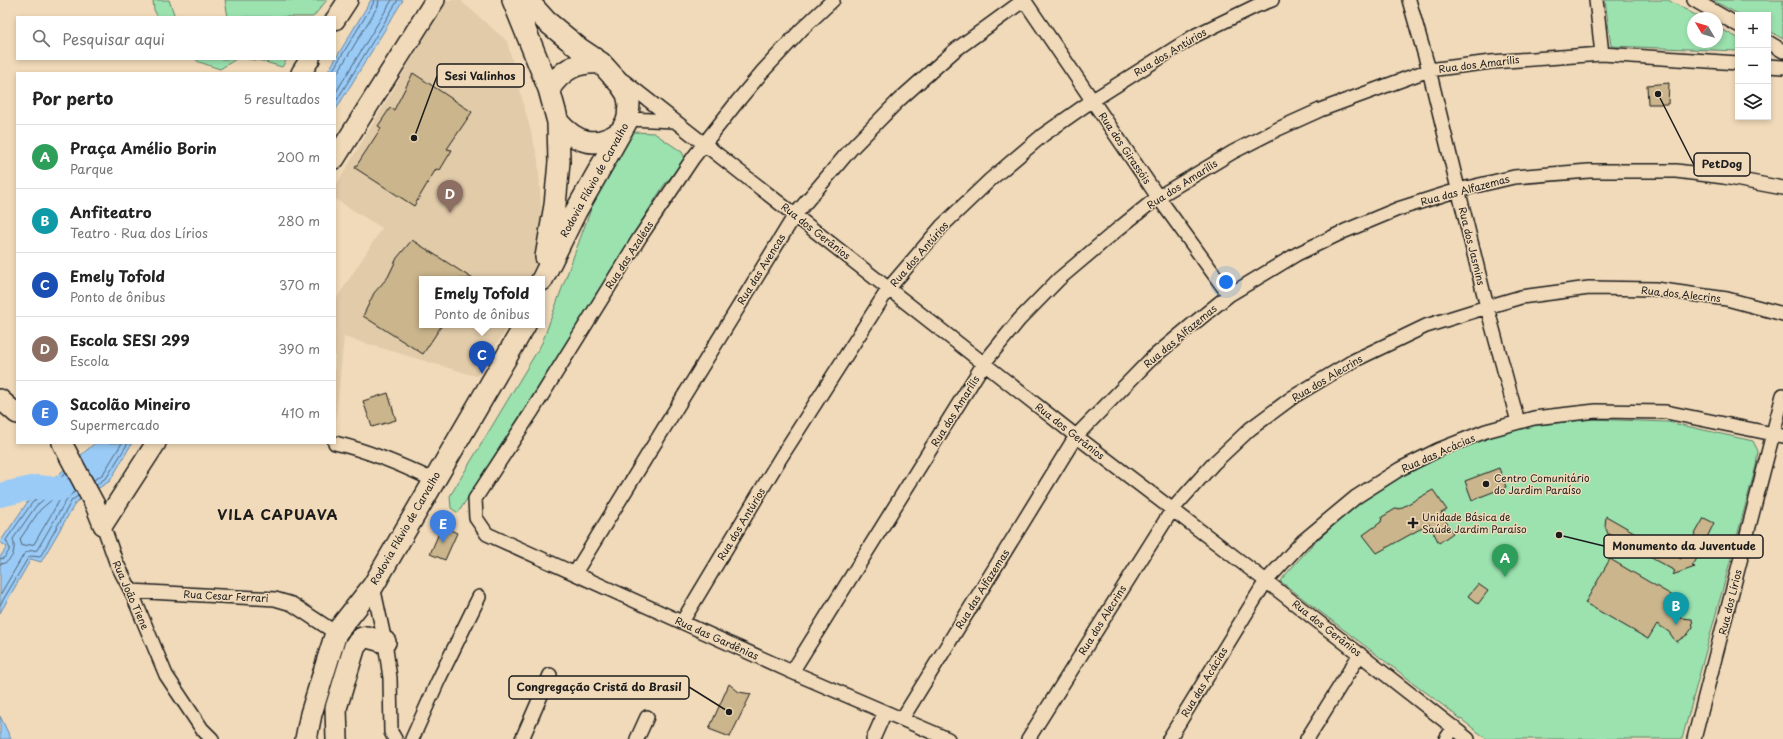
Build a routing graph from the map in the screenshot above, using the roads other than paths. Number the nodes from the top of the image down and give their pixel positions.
1 (348, 0) edge
2 (435, 0) edge
3 (512, 0) edge
4 (527, 0) edge
5 (833, 0) edge
6 (1024, 0) edge
7 (1272, 0) edge
8 (1409, 0) edge
9 (1596, 0) edge
10 (1694, 0) edge
11 (336, 18) edge
12 (1735, 23) edge
13 (1771, 44) edge
14 (1783, 51) edge
15 (1602, 54) junction
16 (309, 60) edge
17 (601, 63) junction
18 (1735, 63) edge
19 (1771, 66) edge
20 (1783, 67) edge
21 (1429, 70) junction
22 (302, 72) edge
23 (549, 89) junction
24 (1093, 100) junction
25 (674, 121) junction
26 (558, 122) junction
27 (624, 126) junction
28 (704, 143) junction
29 (336, 157) edge
30 (1783, 188) edge
31 (1458, 190) junction
32 (1158, 197) junction
33 (795, 214) junction
34 (543, 276) edge
35 (544, 276) edge
36 (889, 288) junction
37 (1229, 295) junction
38 (1487, 307) junction
39 (1783, 314) edge
40 (523, 328) edge
41 (984, 364) junction
42 (1783, 395) edge
43 (0, 399) edge
44 (16, 413) edge
45 (1518, 422) junction
46 (1777, 435) edge
47 (1076, 436) junction
48 (336, 443) edge
49 (63, 444) edge
50 (155, 444) edge
51 (433, 480) junction
52 (1172, 510) junction
53 (103, 525) junction
54 (487, 534) joint
55 (575, 573) junction
56 (1266, 581) junction
57 (373, 586) junction
58 (131, 591) junction
59 (479, 597) dead end
60 (682, 622) junction
61 (343, 639) junction
62 (385, 642) junction
63 (1360, 654) junction
64 (792, 672) junction
65 (550, 675) dead end
66 (336, 708) junction
67 (885, 712) junction
68 (647, 717) dead end
69 (902, 719) junction
70 (1454, 727) junction
71 (212, 739) edge
72 (306, 739) edge
73 (337, 739) edge
74 (395, 739) edge
75 (412, 739) edge
76 (522, 739) edge
77 (637, 739) edge
78 (873, 739) edge
79 (948, 739) edge
80 (1028, 739) edge
81 (1169, 739) edge
82 (1307, 739) edge
83 (1446, 739) edge
84 (1468, 739) edge
85 (1694, 739) edge

1 - 11 main road
2 - 29 main road
3 - 23 main road, Rodovia Flávio de Carvalho
4 - 17 main road, Rodovia Flávio de Carvalho
5 - 28 street, Rua das Azaléas
6 - 24 street, Rua dos Girassóis
6 - 33 street, Rua das Avencas
7 - 24 street, Rua dos Antúrios
8 - 21 street, Rua dos Jasmins
9 - 15 street
10 - 12 street
13 - 14 street
15 - 18 street, Rua dos Amarílis
15 - 21 street, Rua dos Amarílis
16 - 22 main road
17 - 23 main road
17 - 25 street, Rua dos Gerânios
17 - 27 main road, Rodovia Flávio de Carvalho
19 - 20 street
21 - 31 street, Rua dos Jasmins
21 - 32 street, Rua dos Amarílis
23 - 26 main road, Rodovia Flávio de Carvalho
24 - 32 street, Rua dos Girassóis
24 - 36 street, Rua dos Antúrios
25 - 27 street
25 - 28 street, Rua dos Gerânios
26 - 27 main road
26 - 34 main road, Rodovia Flávio de Carvalho
27 - 35 main road, Rodovia Flávio de Carvalho
28 - 33 street, Rua dos Gerânios
28 - 54 street, Rua das Azaléas
30 - 31 street, Rua das Alfazemas
31 - 37 street, Rua das Alfazemas
31 - 38 street, Rua dos Jasmins
32 - 37 street, Rua dos Girassóis
32 - 41 street, Rua dos Amarílis
33 - 36 street, Rua dos Gerânios
33 - 55 street, Rua das Avencas
36 - 41 street, Rua dos Gerânios
36 - 60 street, Rua dos Antúrios
37 - 47 street, Rua das Alfazemas
38 - 39 street, Rua dos Alecrins
38 - 45 street, Rua dos Jasmins
38 - 52 street, Rua dos Alecrins
40 - 51 main road, Rodovia Flávio de Carvalho
41 - 47 street, Rua dos Gerânios
41 - 64 street, Rua dos Amarílis
42 - 46 street, Rua dos Lírios
43 - 44 main road
45 - 46 street, Rua das Acácias
45 - 56 street, Rua das Acácias
46 - 85 street, Rua dos Lírios
47 - 52 street, Rua dos Gerânios
47 - 69 street, Rua das Alfazemas
48 - 51 street
49 - 53 main road, Rua João Tiene
50 - 53 main road
51 - 57 main road, Rodovia Flávio de Carvalho
52 - 56 street, Rua dos Gerânios
52 - 80 street, Rua dos Alecrins
53 - 58 street, Rua João Tiene
54 - 55 street, Rua das Gardênias
55 - 60 street, Rua das Gardênias
56 - 63 street, Rua dos Gerânios
56 - 81 street, Rua das Acácias
57 - 61 main road, Rodovia Flávio de Carvalho
57 - 62 street
58 - 61 street, Rua Cesar Ferrari
58 - 71 street, Rua João Tiene
59 - 75 street
60 - 64 street, Rua das Gardênias
61 - 66 main road
61 - 72 main road, Rodovia Flávio de Carvalho
62 - 66 main road
62 - 74 street
63 - 70 street, Rua dos Gerânios
63 - 82 street
64 - 67 street, Rua das Gardênias
65 - 76 street
66 - 73 main road
67 - 69 street, Rua das Gardênias
67 - 78 street
68 - 77 street
69 - 79 street, Rua das Gardênias
70 - 83 street
70 - 84 street, Rua dos Gerânios

